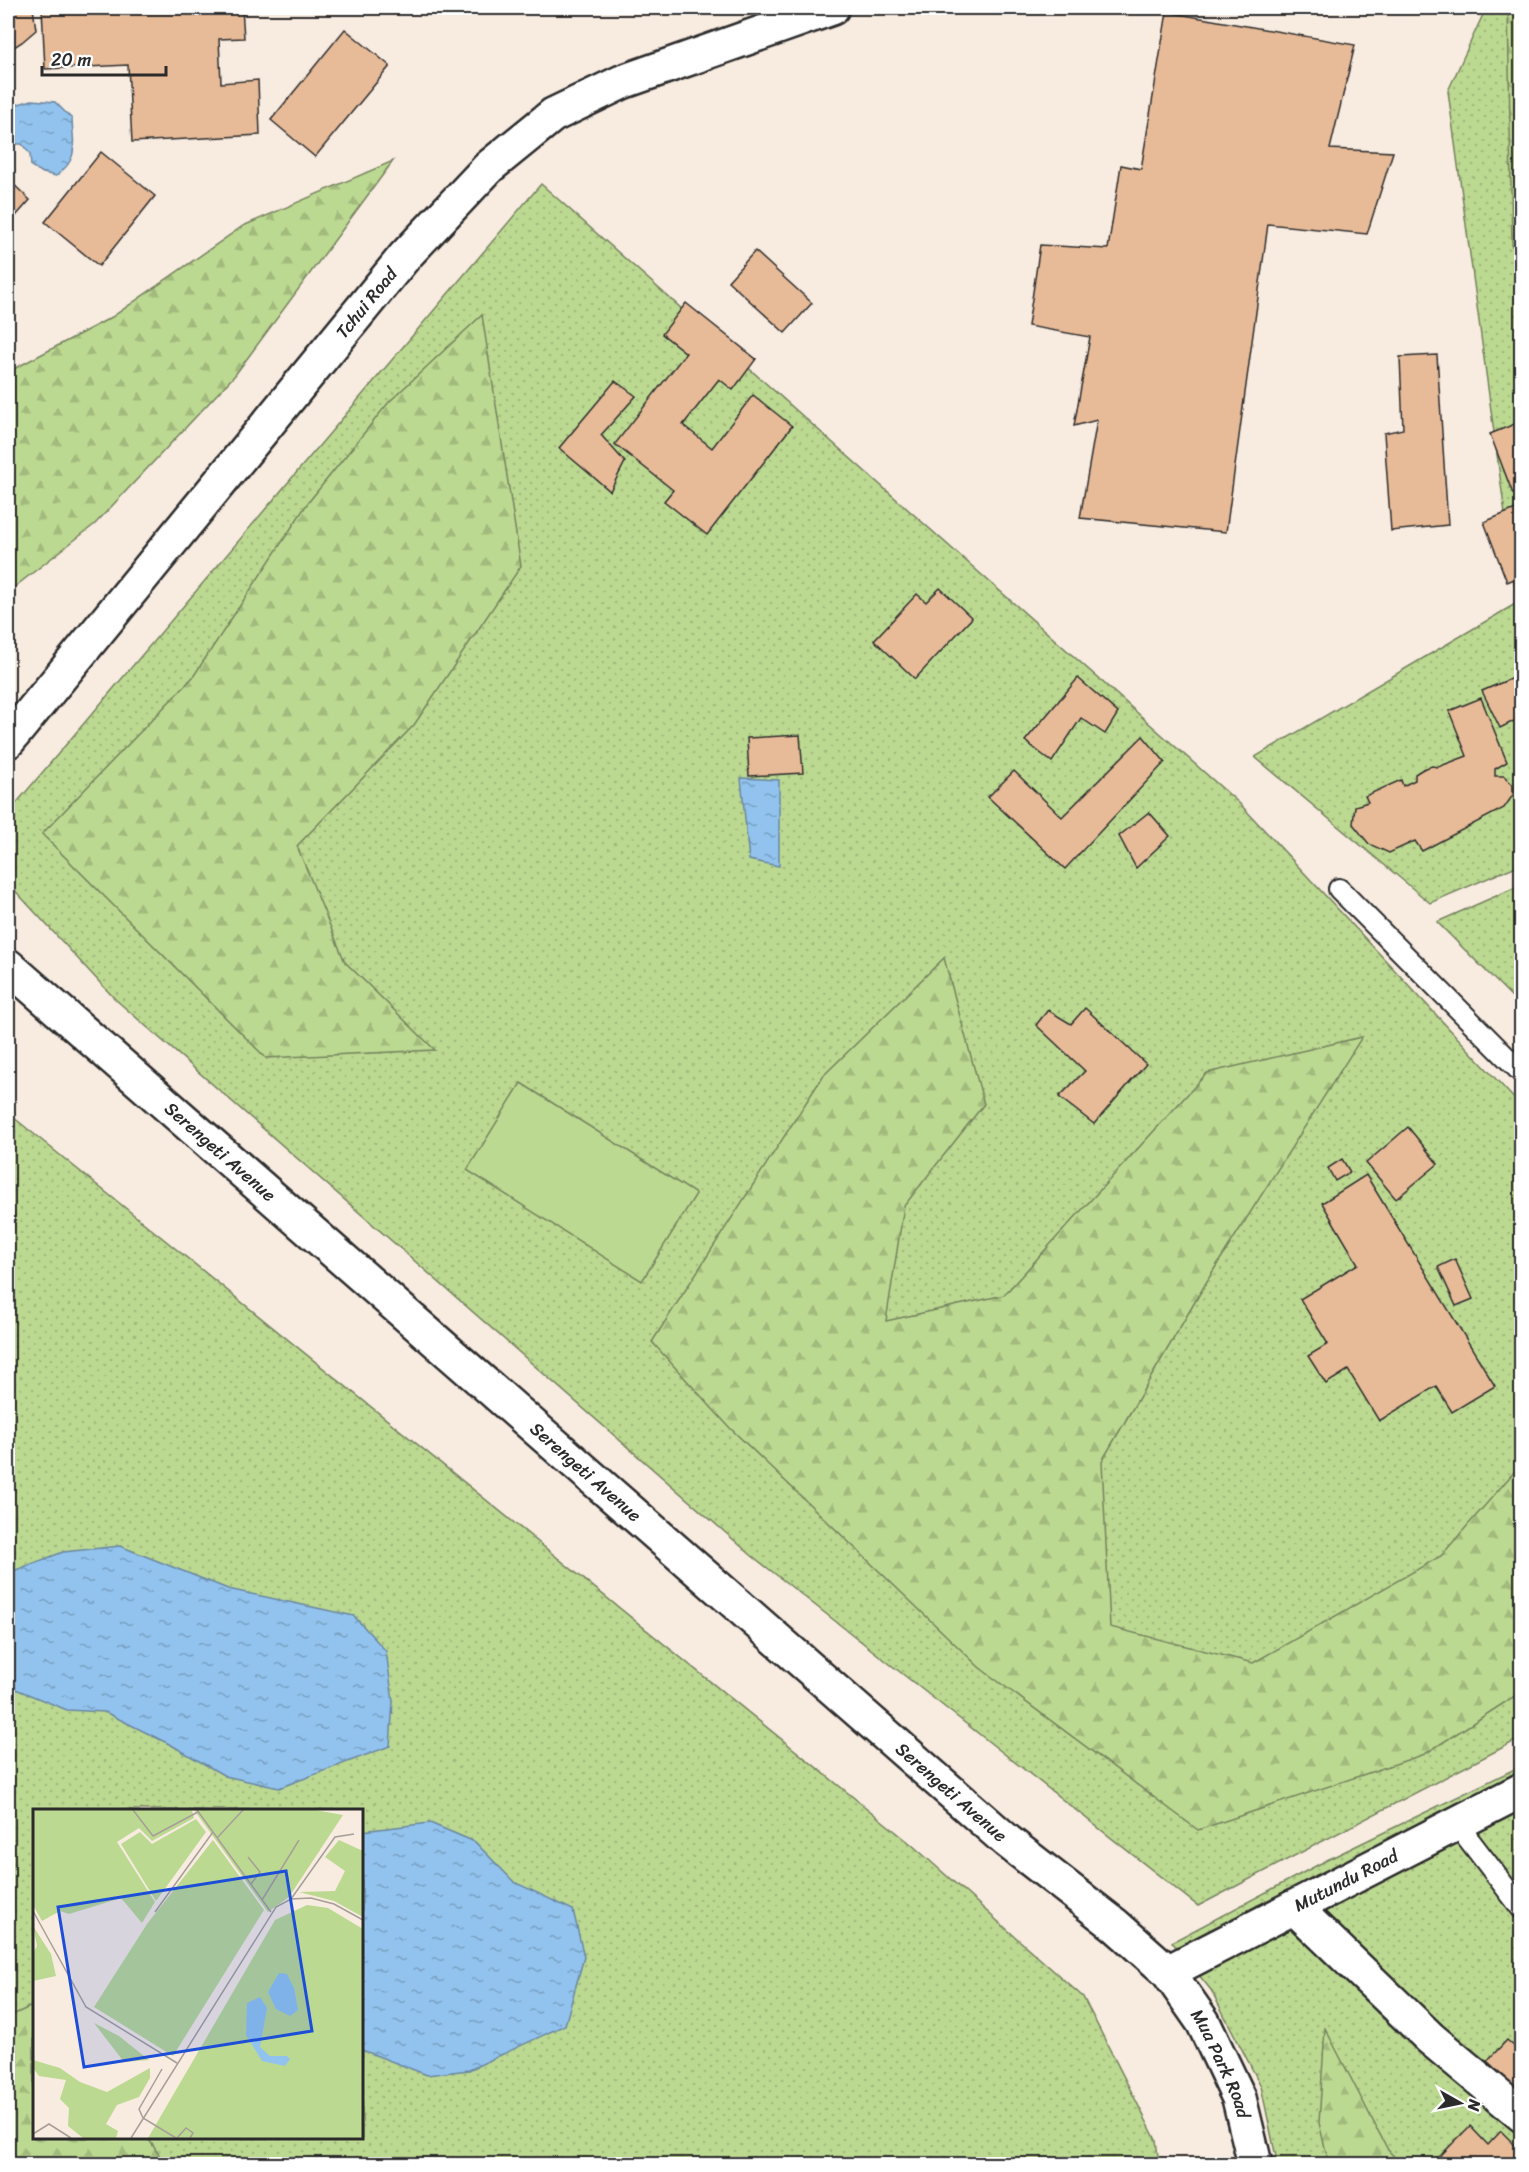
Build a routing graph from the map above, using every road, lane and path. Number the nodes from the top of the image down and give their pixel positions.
1 (832, 8) edge
2 (8, 741) edge
3 (1339, 889) dead end
4 (8, 966) edge
5 (1521, 1073) edge
6 (1521, 1790) edge
7 (1456, 1824) junction
8 (1294, 1907) junction
9 (1521, 1909) edge
10 (1168, 1972) junction
11 (1521, 2115) edge
12 (1255, 2164) edge

1 - 2 street, Tchui Road
3 - 5 lane
4 - 10 street, Serengeti Avenue
6 - 7 street, Mutundu Road
7 - 8 street, Mutundu Road
7 - 9 lane
8 - 10 street, Mutundu Road
8 - 11 street
10 - 12 street, Mua Park Road

